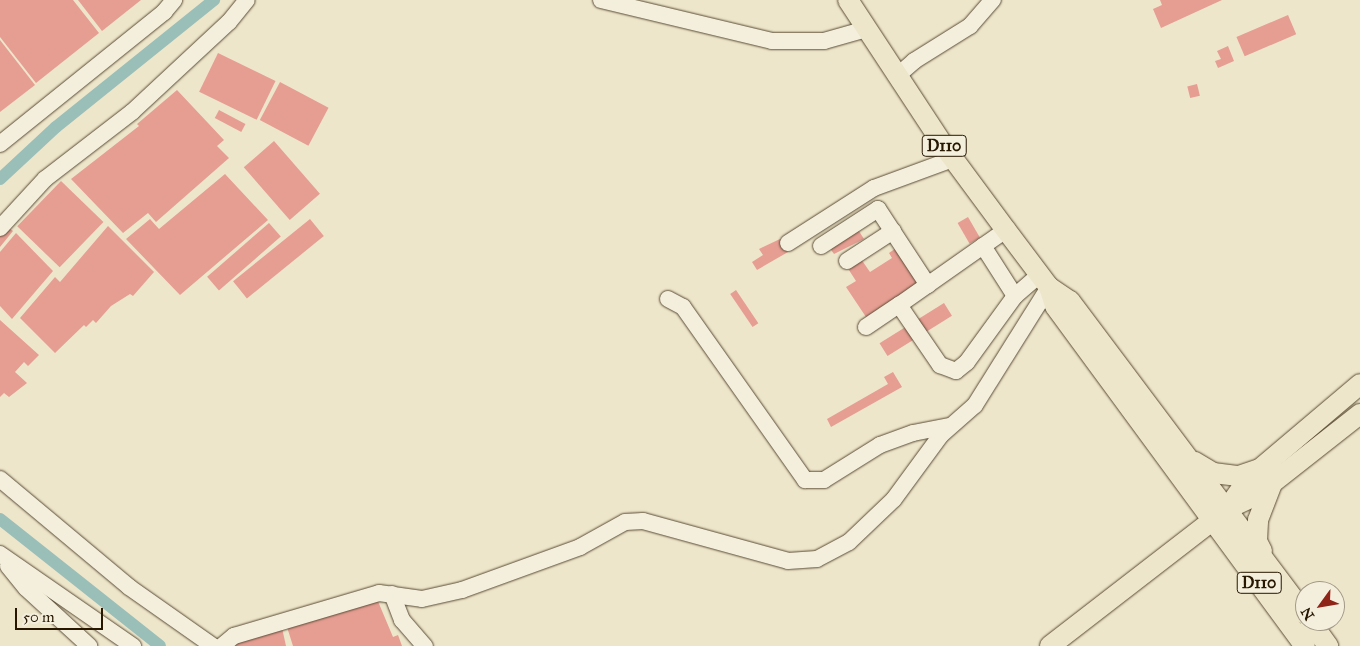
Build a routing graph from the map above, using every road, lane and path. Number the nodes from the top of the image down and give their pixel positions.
1 (174, 0) edge
2 (247, 0) edge
3 (601, 0) edge
4 (848, 0) edge
5 (993, 0) edge
6 (866, 29) junction
7 (897, 76) junction
8 (0, 144) edge
9 (953, 159) junction
10 (0, 228) edge
11 (1006, 230) junction
12 (893, 231) junction
13 (788, 243) dead end
14 (821, 246) dead end
15 (984, 246) junction
16 (847, 261) dead end
17 (1044, 280) junction
18 (928, 285) junction
19 (1016, 296) junction
20 (668, 299) dead end
21 (899, 305) junction
22 (866, 327) dead end
23 (1360, 384) edge
24 (1360, 414) edge
25 (950, 426) junction
26 (1187, 457) junction
27 (1267, 475) junction
28 (0, 480) edge
29 (1220, 514) junction
30 (0, 555) edge
31 (1269, 564) junction
32 (392, 594) junction
33 (1295, 600) edge
34 (1317, 631) edge
35 (89, 646) edge
36 (132, 646) edge
37 (213, 646) edge
38 (222, 646) edge
39 (425, 646) edge
40 (1050, 646) edge
41 (1305, 646) edge
42 (1328, 646) edge

1 - 8 lane
2 - 10 lane
3 - 6 lane
4 - 6 main road, D110
5 - 7 lane
6 - 7 main road, D110
7 - 9 main road, D110
9 - 11 main road, D110
9 - 13 lane
11 - 15 lane
11 - 17 main road, D110
12 - 14 lane
12 - 16 lane
12 - 18 lane
15 - 18 lane
15 - 19 lane
17 - 19 lane
17 - 25 lane
17 - 26 main road, D110
17 - 29 main road, D110
18 - 21 lane
19 - 21 lane
20 - 25 lane
21 - 22 lane
23 - 27 main road
24 - 27 main road
25 - 32 lane
26 - 27 main road
26 - 29 main road, D110
27 - 29 main road
27 - 31 main road
28 - 37 lane
29 - 31 main road, D110
29 - 40 main road
29 - 41 main road, D110
30 - 35 lane
30 - 36 lane
31 - 33 main road, D110
32 - 38 lane
32 - 39 lane
34 - 42 main road

